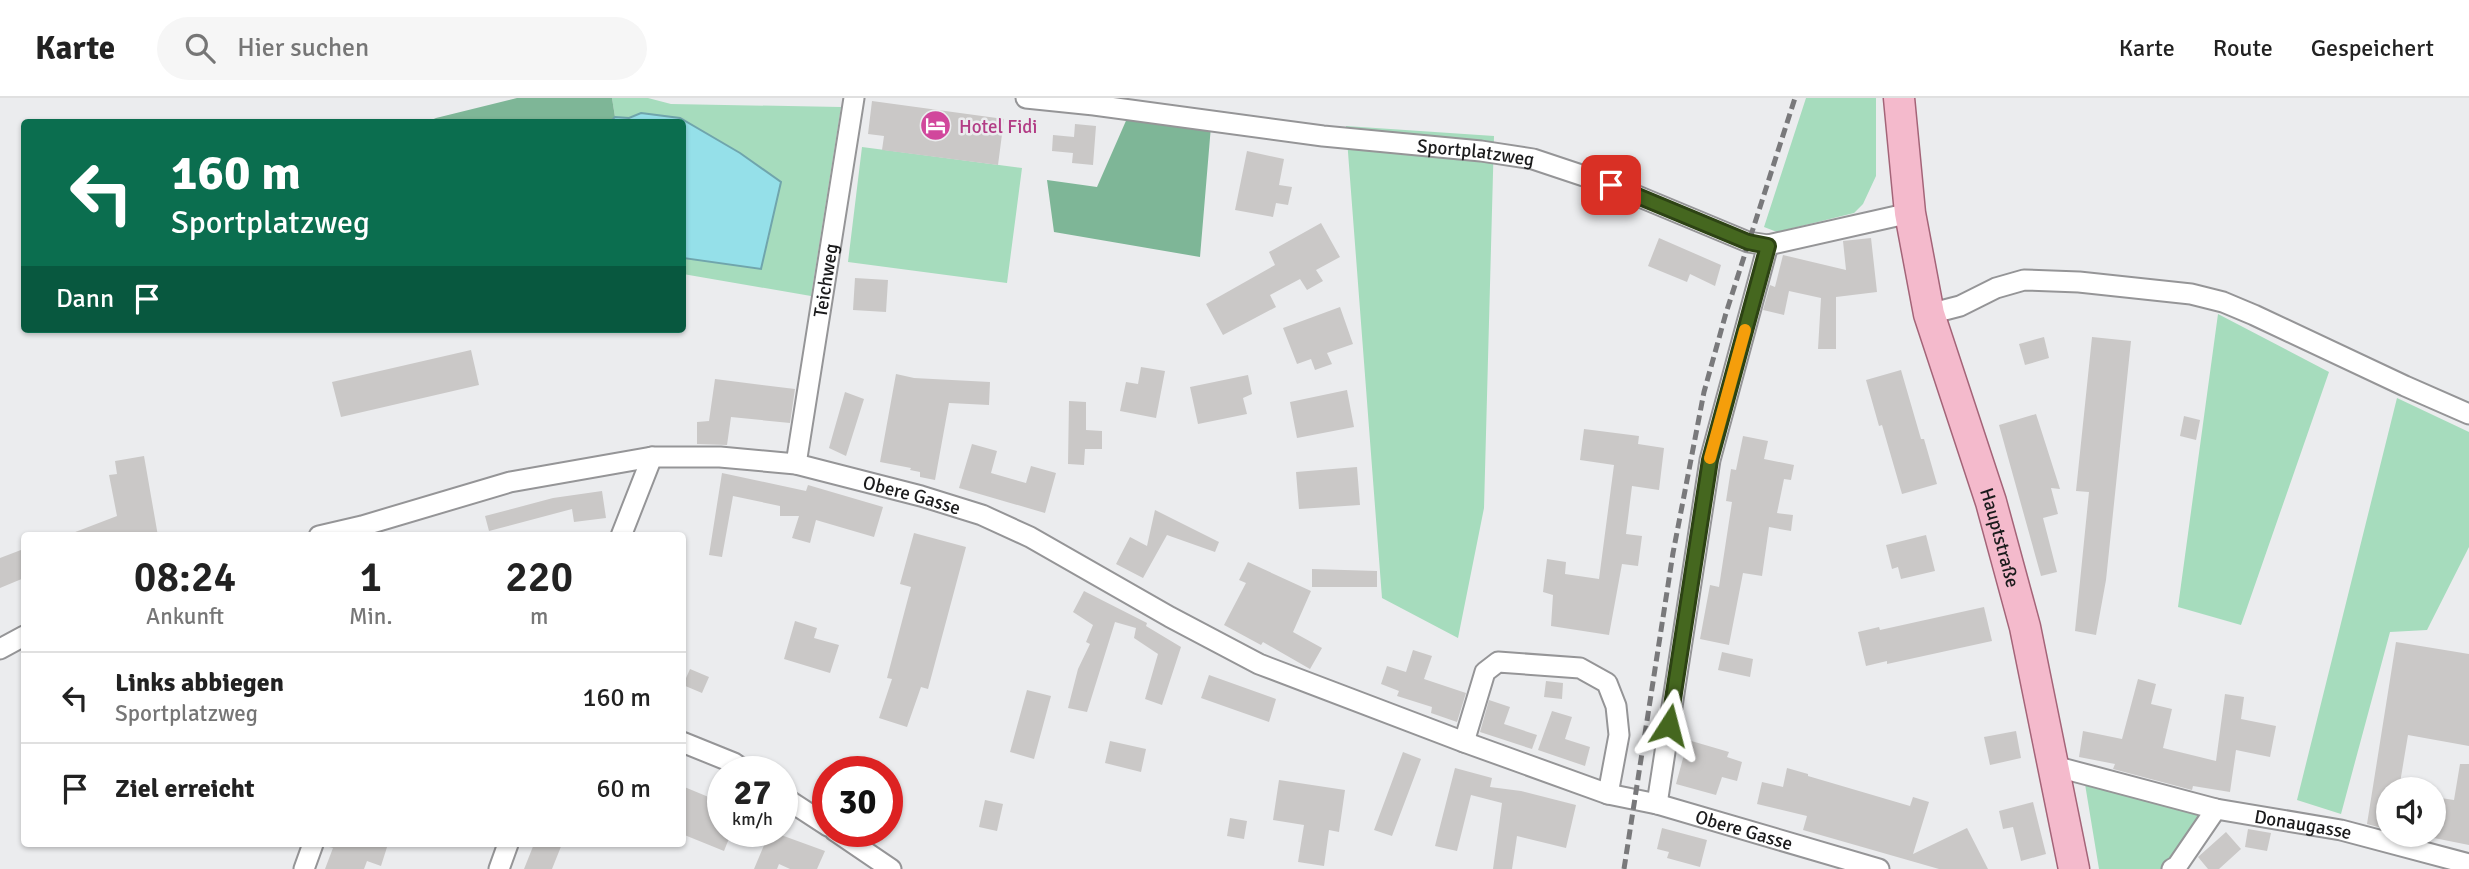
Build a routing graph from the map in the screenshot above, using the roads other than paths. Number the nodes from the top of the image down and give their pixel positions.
1 (854, 98) edge
2 (1026, 98) edge
3 (1899, 98) edge
4 (1910, 213) junction
5 (1768, 246) junction
6 (1928, 314) junction
7 (2469, 414) edge
8 (652, 457) junction
9 (796, 464) junction
10 (336, 532) edge
11 (623, 532) edge
12 (21, 638) edge
13 (0, 649) edge
14 (1464, 742) junction
15 (686, 744) edge
16 (717, 756) edge
17 (2054, 766) junction
18 (1608, 794) junction
19 (1657, 804) junction
20 (2216, 809) junction
21 (312, 847) edge
22 (507, 847) edge
23 (859, 847) edge
24 (2469, 864) edge
25 (304, 869) edge
26 (499, 869) edge
27 (891, 869) edge
28 (1879, 869) edge
29 (2074, 869) edge
30 (2172, 869) edge

1 - 9 street, Teichweg
2 - 5 street, Sportplatzweg
3 - 4 main road, Hauptstraße
4 - 5 street, Sportplatzweg
4 - 6 main road, Hauptstraße
5 - 19 street
6 - 7 street
6 - 17 main road, Hauptstraße
8 - 9 street, Obere Gasse
8 - 10 street, Obere Gasse
8 - 11 street
9 - 14 street, Obere Gasse
12 - 13 street
14 - 18 street, Obere Gasse
14 - 18 street
15 - 16 street
17 - 20 street, Donaugasse
17 - 29 main road, Hauptstraße
18 - 19 street, Obere Gasse
19 - 28 street, Obere Gasse
20 - 24 street, Donaugasse
20 - 30 street
21 - 25 street
22 - 26 street
23 - 27 street

